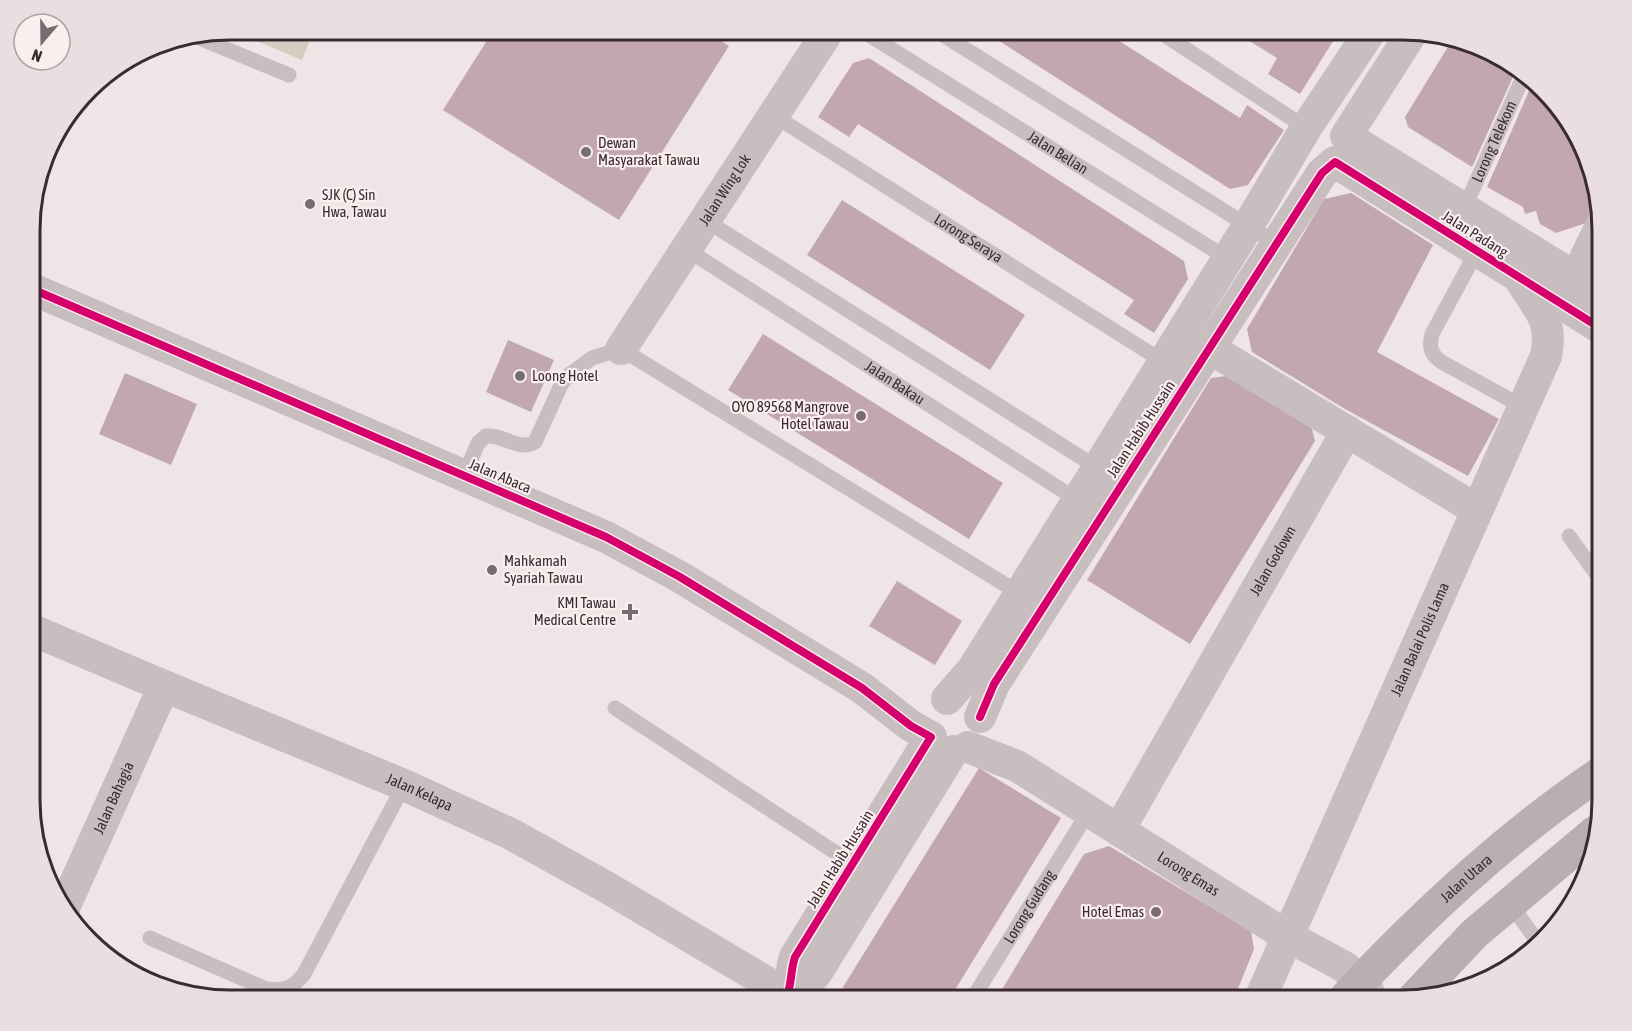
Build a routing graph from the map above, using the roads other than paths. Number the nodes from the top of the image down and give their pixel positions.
1 (822, 40) edge
2 (878, 40) edge
3 (952, 40) edge
4 (1172, 40) edge
5 (1364, 40) edge
6 (1405, 40) edge
7 (209, 42) edge
8 (289, 75) dead end
9 (1520, 83) edge
10 (773, 115) junction
11 (1306, 128) junction
12 (1341, 149) junction
13 (1464, 209) junction
14 (705, 220) junction
15 (1248, 226) junction
16 (1591, 235) edge
17 (1518, 242) junction
18 (1276, 244) junction
19 (686, 249) junction
20 (1477, 251) junction
21 (1228, 259) junction
22 (1256, 276) junction
23 (1519, 277) junction
24 (1590, 288) edge
25 (40, 292) edge
26 (1591, 314) edge
27 (1591, 321) edge
28 (1209, 348) junction
29 (621, 349) junction
30 (1164, 362) junction
31 (1523, 407) junction
32 (1347, 431) junction
33 (464, 476) junction
34 (1110, 476) junction
35 (1090, 508) junction
36 (1477, 510) junction
37 (1569, 536) dead end
38 (1591, 567) edge
39 (1019, 593) junction
40 (40, 633) edge
41 (164, 686) junction
42 (615, 708) dead end
43 (956, 727) junction
44 (1591, 779) edge
45 (404, 785) junction
46 (1089, 812) junction
47 (1119, 830) junction
48 (1588, 838) edge
49 (853, 864) junction
50 (68, 899) edge
51 (1510, 903) junction
52 (1287, 936) junction
53 (1534, 937) edge
54 (150, 938) dead end
55 (1422, 989) edge
56 (978, 990) edge
57 (1264, 990) edge
58 (1356, 990) edge
59 (1362, 990) edge
60 (776, 991) edge
61 (790, 991) edge
62 (799, 991) edge

1 - 10 street, Jalan Wing Lok
2 - 21 lane, Jalan Belian
3 - 15 lane
4 - 11 lane
5 - 11 street, Jalan Habib Hussain
6 - 12 street, Jalan Habib Hussain
7 - 8 lane
9 - 13 lane, Lorong Telekom
10 - 14 street, Jalan Wing Lok
10 - 30 lane, Lorong Seraya
11 - 12 street
11 - 15 street, Jalan Habib Hussain
12 - 13 street, Jalan Padang
12 - 18 street, Jalan Habib Hussain
12 - 20 street, Jalan Padang
13 - 17 street, Jalan Padang
14 - 19 street, Jalan Wing Lok
14 - 34 lane
15 - 18 lane
15 - 21 street, Jalan Habib Hussain
16 - 17 street
17 - 24 street, Jalan Padang
18 - 22 street, Jalan Habib Hussain
19 - 29 street, Jalan Wing Lok
19 - 35 lane, Jalan Bakau
20 - 23 street, Jalan Padang
20 - 31 lane
21 - 22 lane, Jalan Belian
21 - 30 street, Jalan Habib Hussain
22 - 28 street, Jalan Habib Hussain
23 - 27 street, Jalan Padang
23 - 31 street, Jalan Balai Polis Lama
24 - 26 street
25 - 33 street, Jalan Abaca
28 - 32 street
28 - 34 street, Jalan Habib Hussain
29 - 33 lane
29 - 39 lane
30 - 34 street, Jalan Habib Hussain
31 - 36 street, Jalan Balai Polis Lama
32 - 36 street
32 - 47 street, Jalan Godown
33 - 43 street, Jalan Abaca
34 - 35 street, Jalan Habib Hussain
35 - 39 street, Jalan Habib Hussain
35 - 43 street, Jalan Habib Hussain
36 - 52 street, Jalan Balai Polis Lama
37 - 38 lane
39 - 43 street, Jalan Habib Hussain
40 - 41 street, Jalan Kelapa
41 - 45 street, Jalan Kelapa
41 - 50 street, Jalan Bahagia
42 - 49 lane
43 - 46 street, Lorong Emas
43 - 49 street, Jalan Habib Hussain
43 - 62 street, Jalan Habib Hussain
44 - 59 main road, Jalan Utara
45 - 54 lane
45 - 60 street, Jalan Kelapa
46 - 47 street, Lorong Emas
46 - 56 lane, Lorong Gudang
47 - 52 street, Lorong Emas
48 - 51 main road
49 - 61 street, Jalan Habib Hussain
51 - 53 lane
51 - 55 main road
52 - 57 street, Jalan Balai Polis Lama
52 - 58 street, Lorong Emas

